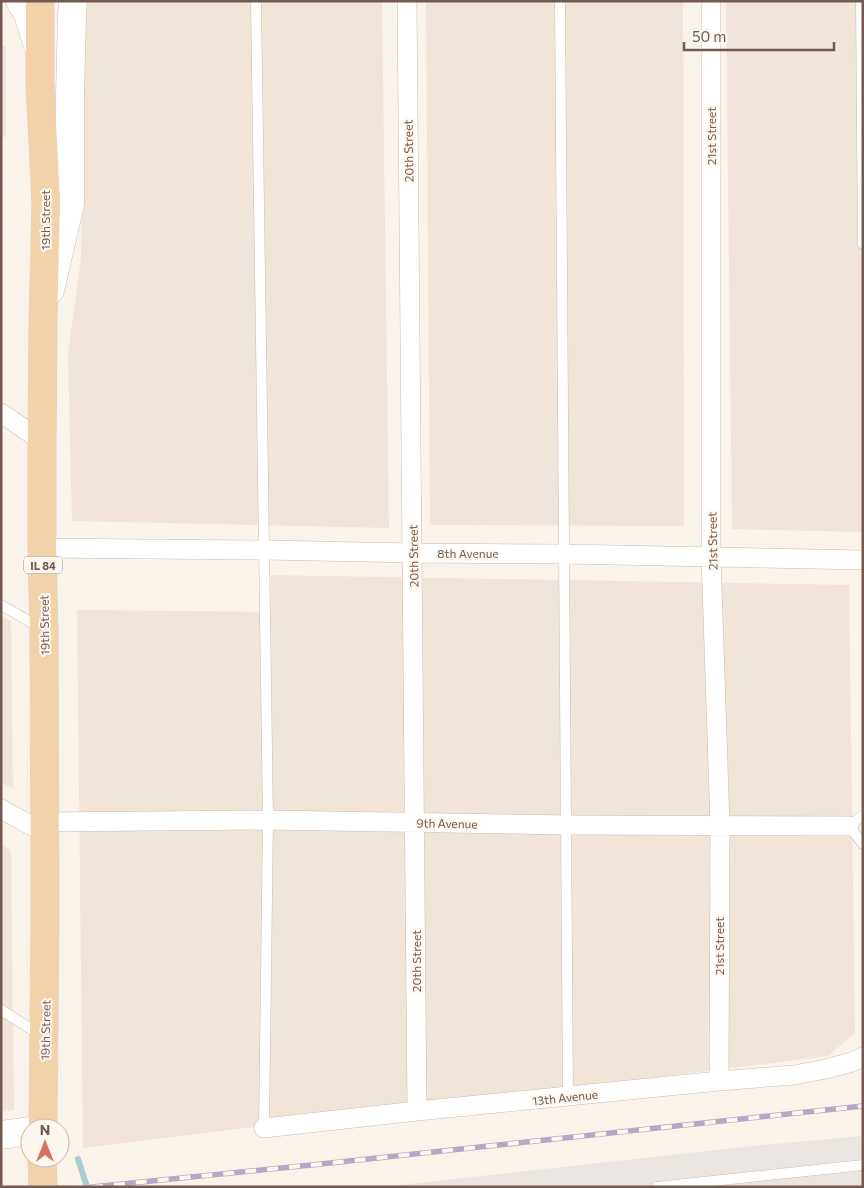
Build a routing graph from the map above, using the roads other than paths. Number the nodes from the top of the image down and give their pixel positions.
1 (20, 1) edge
2 (40, 1) edge
3 (73, 1) edge
4 (256, 1) edge
5 (407, 1) edge
6 (560, 1) edge
7 (711, 1) edge
8 (861, 1) edge
9 (40, 52) junction
10 (863, 244) edge
11 (43, 323) junction
12 (1, 413) edge
13 (42, 441) junction
14 (42, 548) junction
15 (265, 550) junction
16 (412, 553) junction
17 (565, 554) junction
18 (711, 556) junction
19 (863, 560) edge
20 (1, 606) edge
21 (44, 630) junction
22 (1, 809) edge
23 (268, 820) junction
24 (856, 821) edge
25 (415, 823) junction
26 (568, 825) junction
27 (720, 825) junction
28 (45, 828) junction
29 (863, 844) edge
30 (1, 1010) edge
31 (45, 1038) junction
32 (863, 1057) edge
33 (719, 1081) junction
34 (568, 1096) junction
35 (417, 1111) junction
36 (43, 1118) edge
37 (264, 1128) joint
38 (20, 1132) edge
39 (1, 1135) edge
40 (863, 1165) edge
41 (43, 1168) edge
42 (44, 1187) edge
43 (657, 1187) edge

1 - 9 street
2 - 9 main road, 19th Street / IL 84
3 - 11 street
4 - 15 lane
5 - 16 street, 20th Street
6 - 17 lane
7 - 18 street, 21st Street
8 - 10 lane
9 - 11 main road, 19th Street / IL 84
11 - 13 main road, 19th Street / IL 84
12 - 13 street
13 - 14 main road, 19th Street / IL 84
14 - 15 street, 8th Avenue
14 - 21 main road, 19th Street / IL 84
15 - 16 street, 8th Avenue
15 - 23 lane
16 - 17 street, 8th Avenue
16 - 25 street, 20th Street
17 - 18 street, 8th Avenue
17 - 26 lane
18 - 19 street, 8th Avenue
18 - 27 street, 21st Street
20 - 21 lane
21 - 28 main road, 19th Street / IL 84
22 - 28 street
23 - 25 street, 9th Avenue
23 - 28 street, 9th Avenue
23 - 37 lane
24 - 27 street, 9th Avenue
24 - 29 lane
25 - 26 street, 9th Avenue
25 - 35 street, 20th Street
26 - 27 street, 9th Avenue
26 - 34 lane
27 - 33 street, 21st Street
28 - 31 main road, 19th Street / IL 84
30 - 31 lane
31 - 36 main road, 19th Street / IL 84
32 - 33 street, 13th Avenue
33 - 34 street, 13th Avenue
34 - 35 street, 13th Avenue
35 - 37 street, 13th Avenue
38 - 39 street
40 - 43 lane
41 - 42 main road

